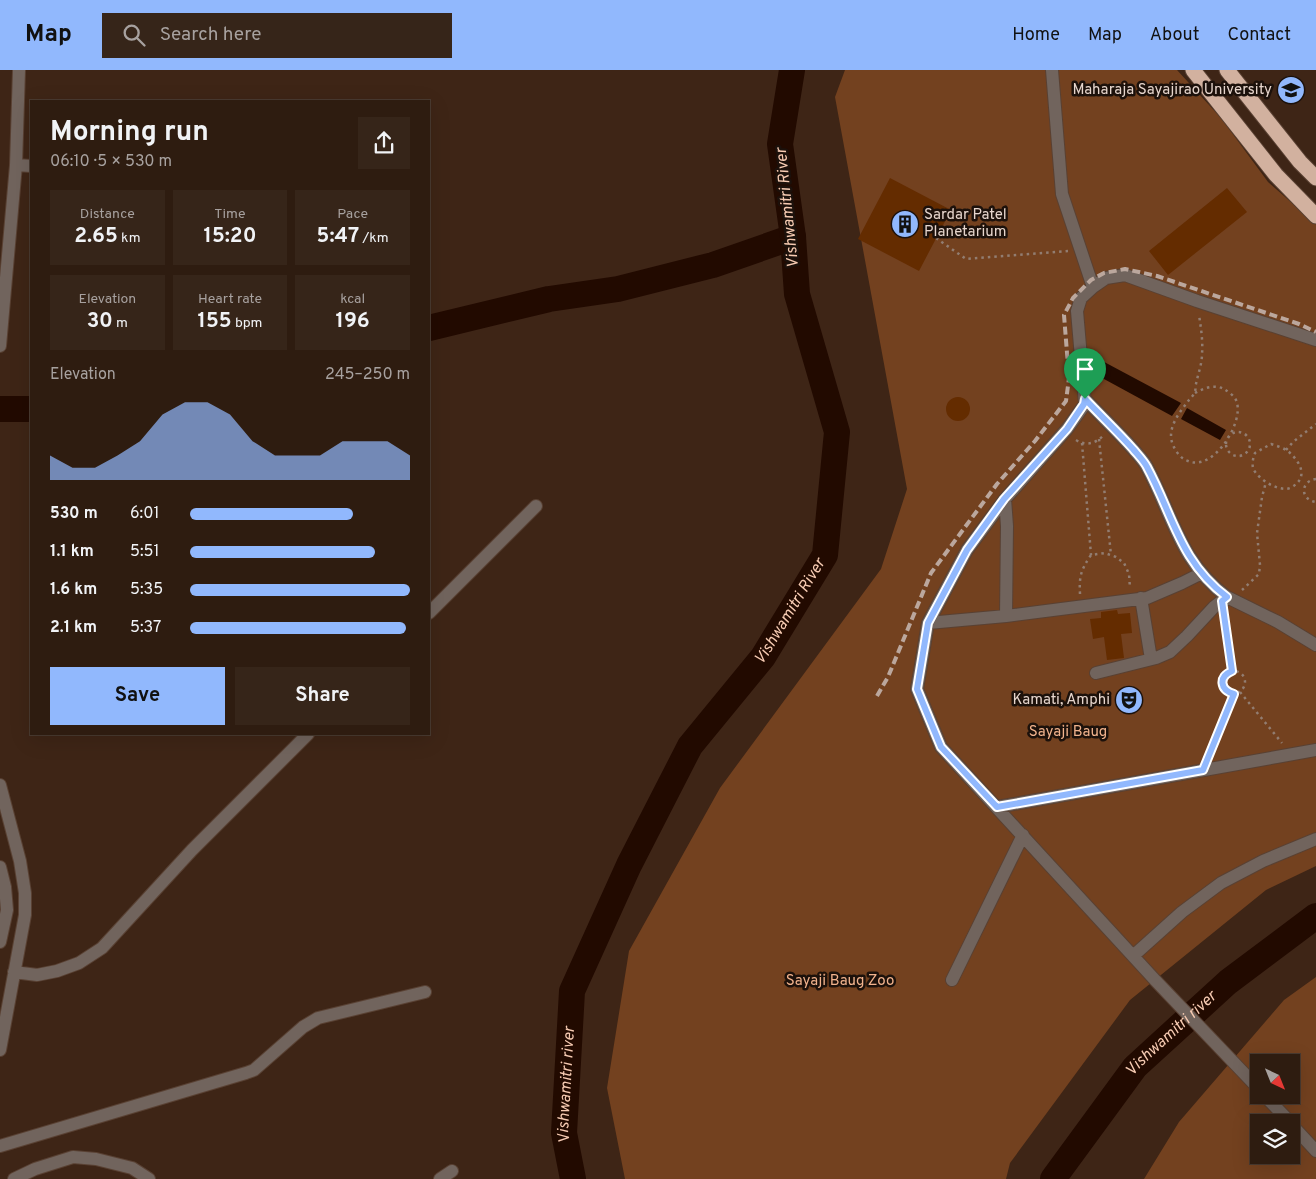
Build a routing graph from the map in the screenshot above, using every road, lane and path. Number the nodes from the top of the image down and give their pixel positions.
1 (19, 70) edge
2 (1052, 70) edge
3 (1193, 70) edge
4 (1227, 70) edge
5 (16, 165) junction
6 (30, 166) edge
7 (1316, 178) edge
8 (1316, 216) edge
9 (936, 238) dead end
10 (1081, 250) junction
11 (1093, 287) junction
12 (1197, 302) junction
13 (1316, 340) edge
14 (0, 346) edge
15 (1195, 393) junction
16 (1085, 399) junction
17 (1110, 424) junction
18 (1316, 424) edge
19 (1067, 429) junction
20 (1228, 438) junction
21 (1099, 439) junction
22 (1082, 444) junction
23 (1249, 449) junction
24 (1286, 450) junction
25 (1255, 453) junction
26 (1300, 480) junction
27 (1316, 480) edge
28 (1266, 482) junction
29 (1306, 484) junction
30 (1004, 499) junction
31 (1316, 502) edge
32 (536, 506) dead end
33 (1091, 555) junction
34 (1111, 556) junction
35 (1202, 573) junction
36 (1136, 599) junction
37 (1227, 599) junction
38 (1080, 606) junction
39 (430, 612) edge
40 (1006, 616) junction
41 (928, 623) junction
42 (1316, 645) edge
43 (1151, 659) junction
44 (1232, 671) junction
45 (1096, 673) dead end
46 (1240, 692) junction
47 (1234, 694) junction
48 (307, 735) edge
49 (1316, 750) edge
50 (1292, 755) junction
51 (1203, 770) junction
52 (1, 791) edge
53 (997, 807) junction
54 (1023, 836) junction
55 (1316, 839) edge
56 (0, 867) edge
57 (6, 898) junction
58 (25, 898) junction
59 (0, 942) edge
60 (1133, 956) junction
61 (14, 972) junction
62 (952, 980) dead end
63 (426, 992) dead end
64 (0, 1050) edge
65 (1250, 1079) edge
66 (1273, 1104) edge
67 (1282, 1114) edge
68 (1300, 1133) edge
69 (0, 1146) edge
70 (1316, 1151) edge
71 (452, 1171) dead end
72 (14, 1179) edge
73 (149, 1179) edge
74 (440, 1179) edge

1 - 5 street
2 - 10 street
3 - 8 highway
4 - 7 highway
5 - 6 street
5 - 14 street
9 - 10 path
10 - 11 street
11 - 12 street
11 - 16 street
12 - 13 street
12 - 15 path
15 - 20 path
15 - 20 path
16 - 17 street
16 - 19 street
17 - 21 path
17 - 35 street
18 - 24 path
19 - 22 path
19 - 30 street
20 - 23 path
20 - 23 path
21 - 22 path
21 - 34 path
22 - 33 path
23 - 25 path
24 - 25 path
24 - 26 path
25 - 28 path
26 - 28 path
26 - 29 path
27 - 29 path
28 - 37 path
29 - 31 path
30 - 40 street
30 - 41 street
32 - 39 street
33 - 34 path
33 - 38 path
34 - 36 path
35 - 36 street
35 - 37 street
36 - 38 street
36 - 43 street
37 - 42 street
37 - 43 street
37 - 44 path
38 - 40 street
40 - 41 street
41 - 53 street
43 - 45 street
44 - 46 path
44 - 47 path
46 - 47 path
46 - 50 path
47 - 51 path
48 - 61 street
49 - 50 street
50 - 51 street
51 - 53 street
52 - 58 street
53 - 54 street
54 - 60 street
54 - 62 street
55 - 60 street
56 - 57 street
57 - 58 street
57 - 59 street
58 - 61 street
60 - 65 street
61 - 64 street
63 - 69 street
66 - 67 street
68 - 70 street
71 - 74 street
72 - 73 street

